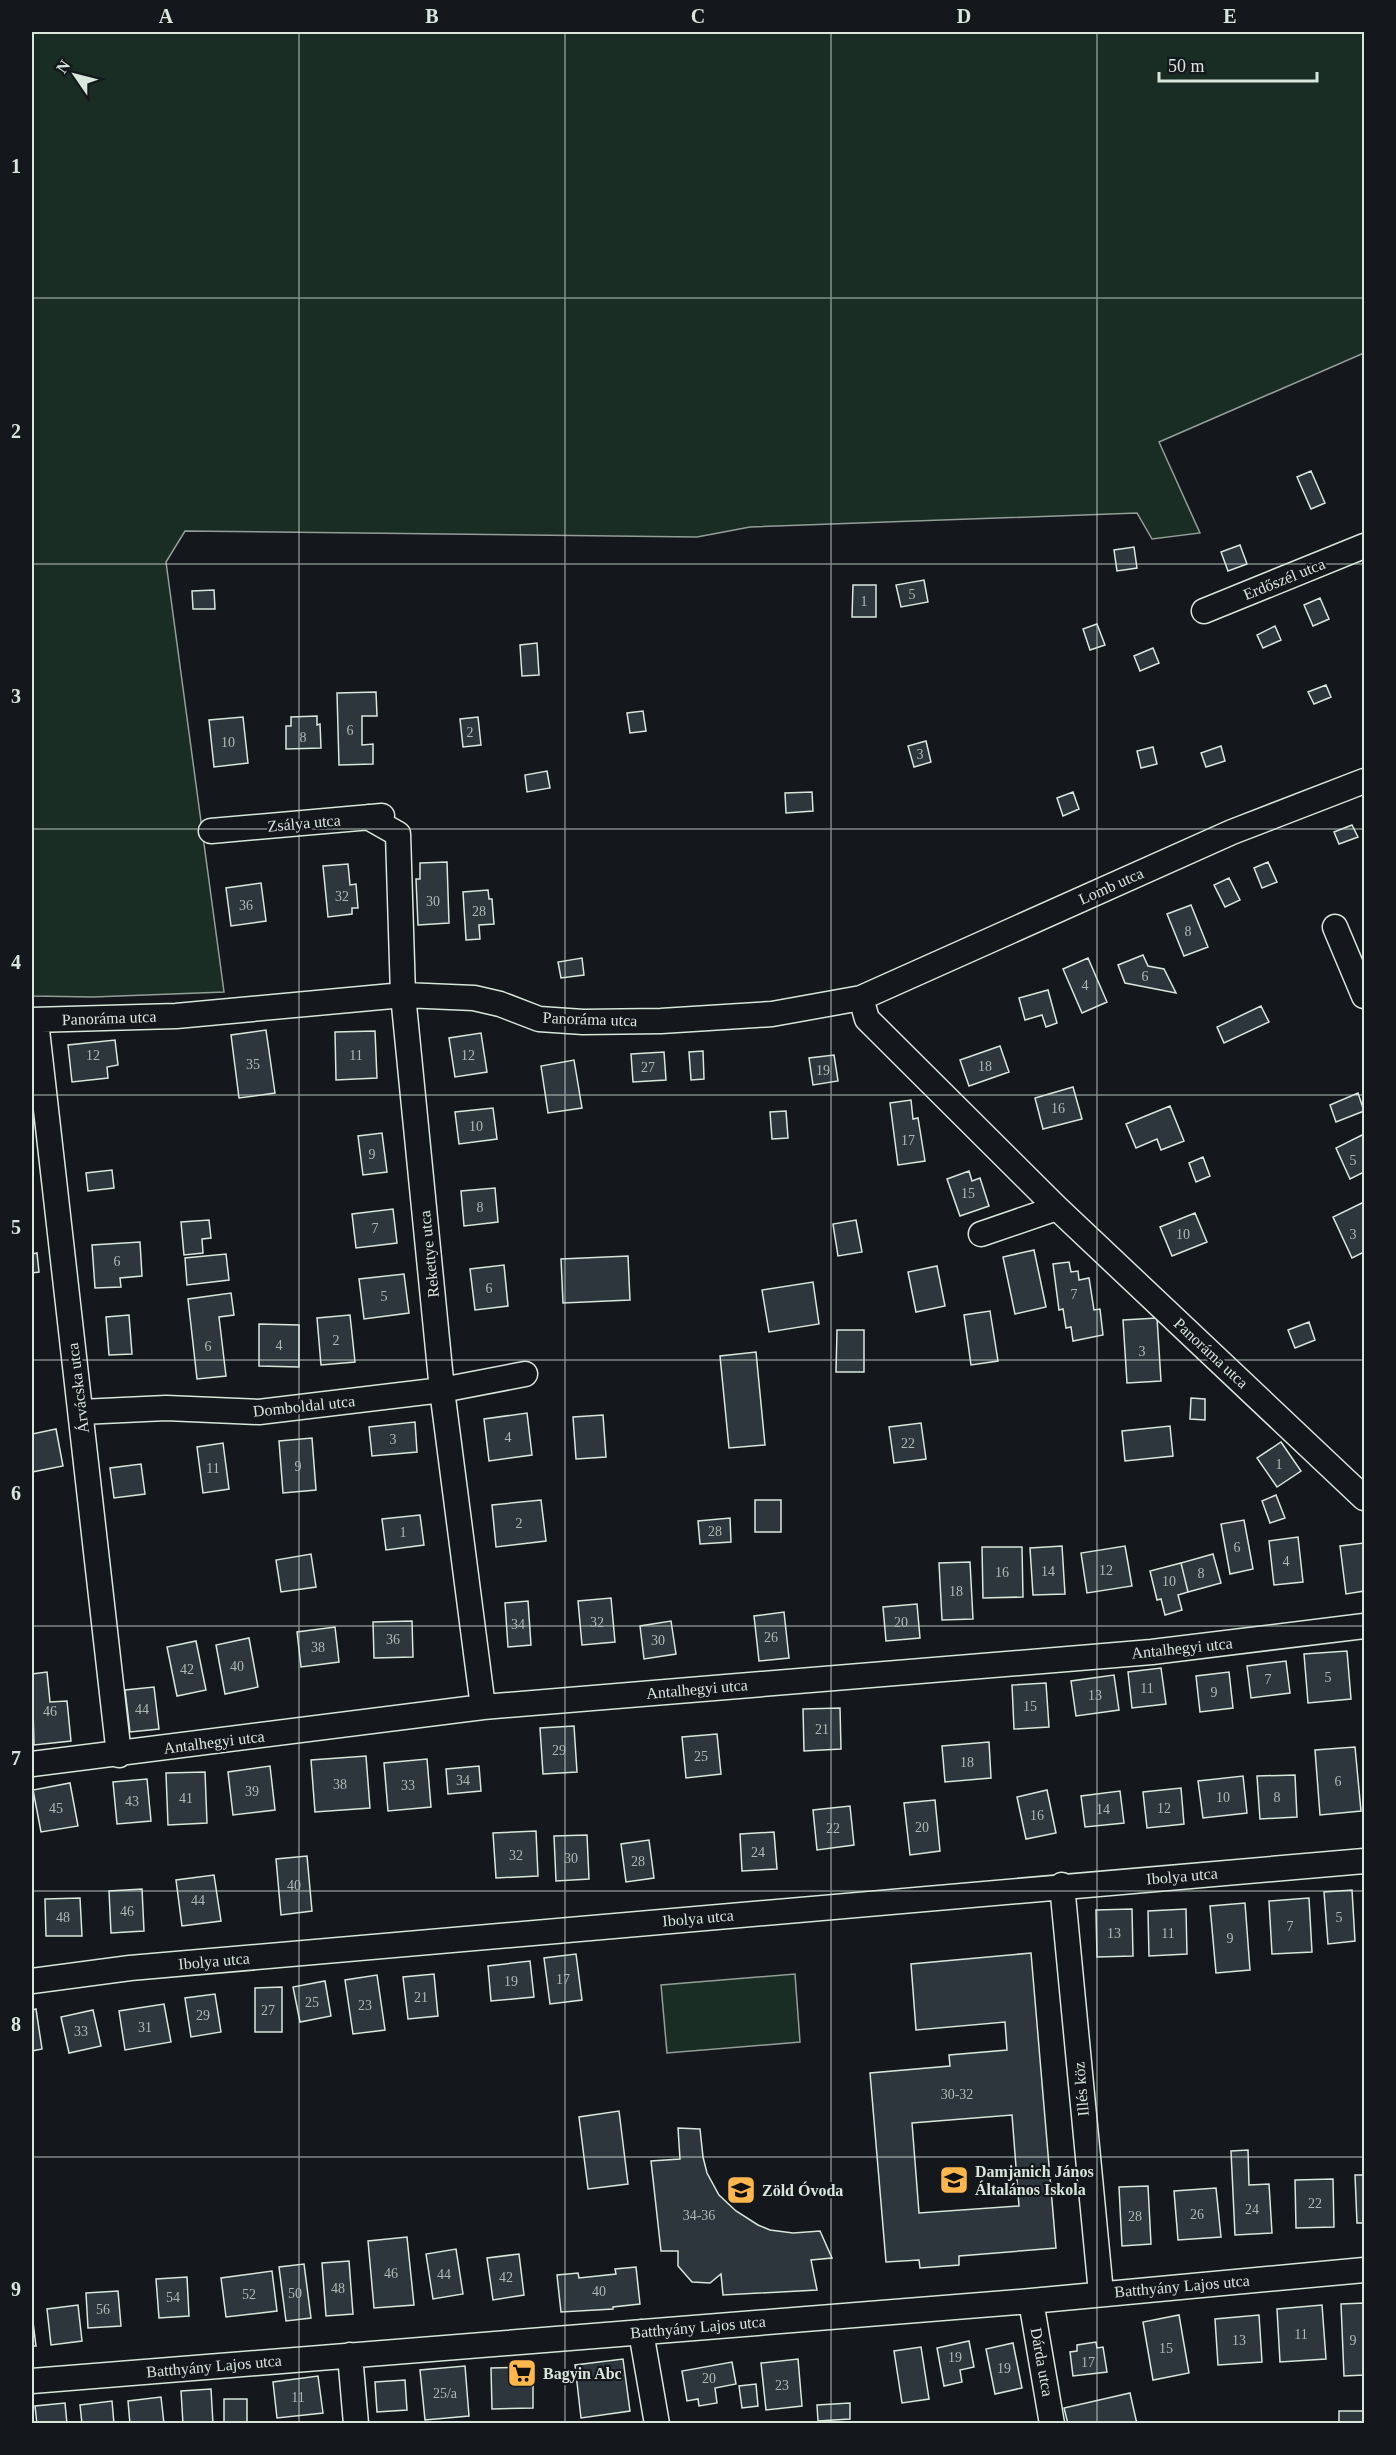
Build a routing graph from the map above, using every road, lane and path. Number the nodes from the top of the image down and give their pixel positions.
1 (1365, 546) edge
2 (1204, 611) dead end
3 (1365, 781) edge
4 (397, 815) dead end
5 (368, 817) junction
6 (211, 831) dead end
7 (1335, 927) dead end
8 (403, 995) junction
9 (1365, 996) edge
10 (861, 998) junction
11 (34, 1021) edge
12 (1057, 1208) junction
13 (981, 1234) dead end
14 (525, 1374) dead end
15 (442, 1390) junction
16 (81, 1412) junction
17 (1365, 1498) edge
18 (1365, 1626) edge
19 (483, 1707) junction
20 (119, 1755) junction
21 (32, 1764) edge
22 (1365, 1861) edge
23 (1062, 1886) junction
24 (32, 1981) edge
25 (1365, 2270) edge
26 (1101, 2293) junction
27 (1031, 2301) junction
28 (641, 2332) junction
29 (350, 2355) junction
30 (32, 2381) edge
31 (356, 2424) edge
32 (657, 2424) edge
33 (1052, 2424) edge

1 - 2 street, Erdőszél utca
3 - 10 street, Lomb utca
4 - 5 street, Zsálya utca
5 - 6 street, Zsálya utca
5 - 8 street, Rekettye utca
7 - 9 street
8 - 10 street, Panoráma utca
8 - 11 street, Panoráma utca
8 - 15 street, Rekettye utca
10 - 12 street, Panoráma utca
11 - 16 street, Árvácska utca
12 - 13 street
12 - 17 street, Panoráma utca
14 - 15 street, Domboldal utca
15 - 16 street, Domboldal utca
15 - 19 street, Rekettye utca
16 - 20 street, Árvácska utca
18 - 19 street, Antalhegyi utca
19 - 20 street, Antalhegyi utca
20 - 21 street, Antalhegyi utca
22 - 23 street, Ibolya utca
23 - 24 street, Ibolya utca
23 - 26 street, Illés köz
25 - 26 street, Batthyány Lajos utca
26 - 27 street, Batthyány Lajos utca
27 - 28 street, Batthyány Lajos utca
27 - 33 street, Dárda utca
28 - 29 street, Batthyány Lajos utca
28 - 32 street
29 - 30 street, Batthyány Lajos utca
29 - 31 street

